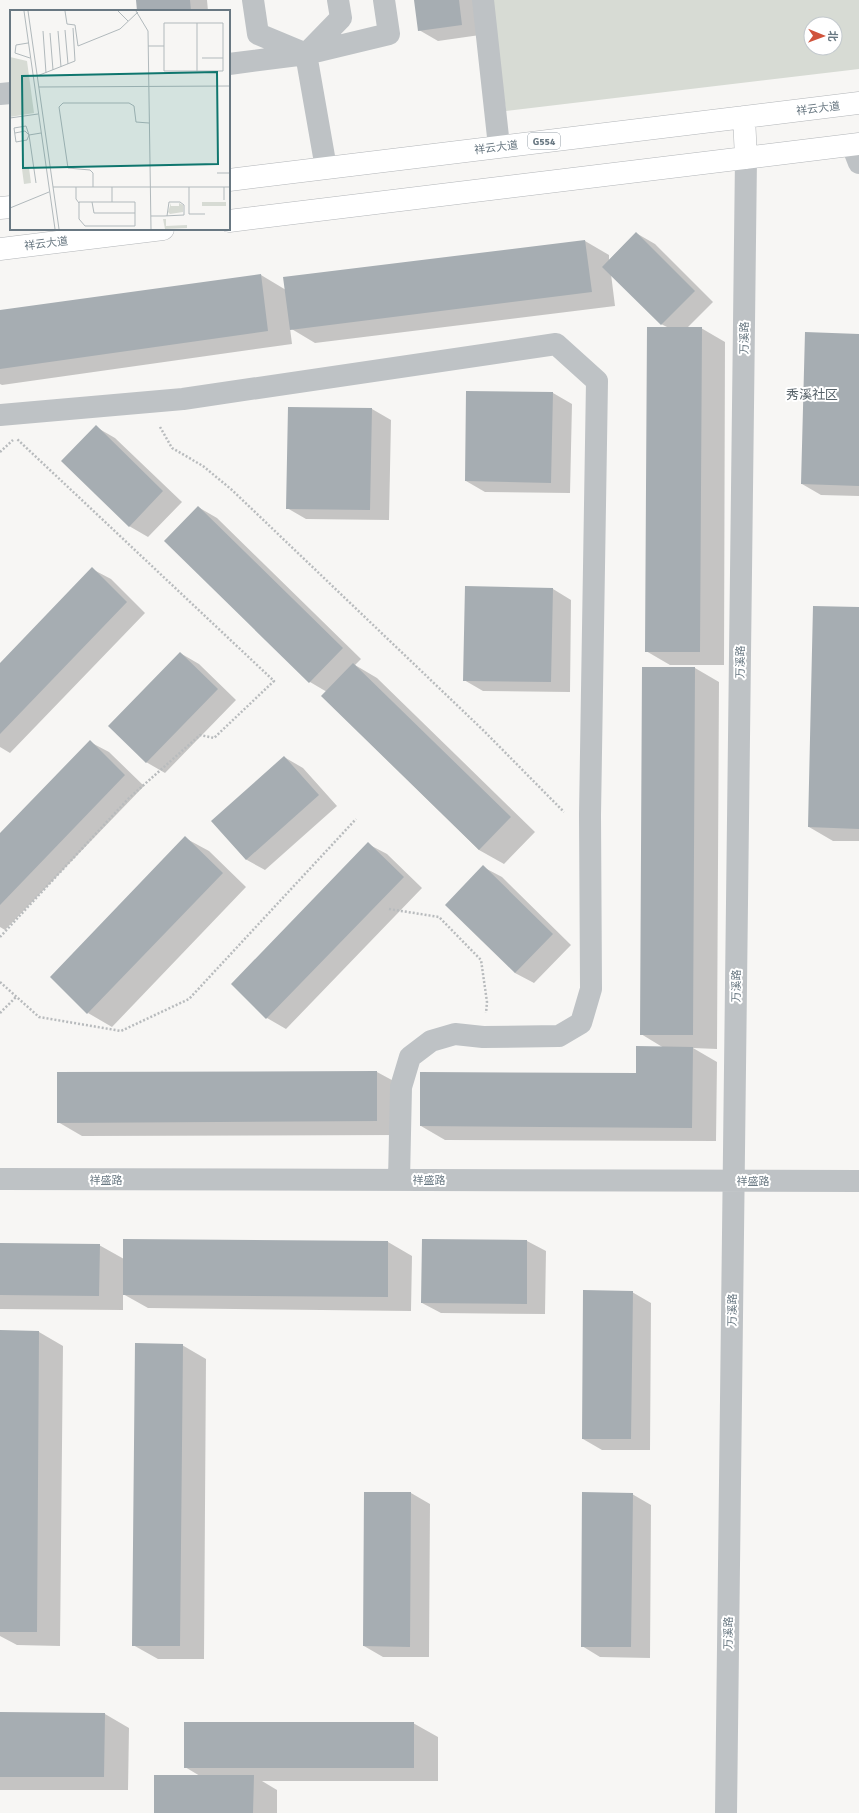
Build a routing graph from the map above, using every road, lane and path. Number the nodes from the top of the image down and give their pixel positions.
1 (253, 0) edge
2 (338, 0) edge
3 (384, 0) edge
4 (483, 0) edge
5 (306, 54) junction
6 (230, 64) edge
7 (10, 93) edge
8 (0, 94) edge
9 (859, 103) edge
10 (744, 117) junction
11 (499, 146) junction
12 (857, 151) edge
13 (746, 158) junction
14 (326, 168) junction
15 (230, 180) edge
16 (10, 207) edge
17 (0, 208) edge
18 (230, 221) edge
19 (155, 230) edge
20 (0, 249) edge
21 (146, 402) junction
22 (0, 415) edge
23 (15, 437) dead end
24 (356, 820) dead end
25 (590, 838) junction
26 (389, 909) dead end
27 (0, 936) edge
28 (0, 982) edge
29 (16, 997) junction
30 (0, 1013) edge
31 (483, 1037) junction
32 (0, 1180) edge
33 (399, 1180) junction
34 (734, 1181) junction
35 (859, 1181) edge
36 (726, 1813) edge

1 - 5 street
2 - 5 street
3 - 5 street
4 - 11 street
5 - 6 street
5 - 14 street
7 - 8 street
9 - 10 highway, 祥云大道 / G554
10 - 11 highway, 祥云大道 / G554
10 - 13 highway
11 - 14 highway, 祥云大道 / G554
12 - 13 highway
13 - 18 highway
13 - 34 street, 万溪路
14 - 15 highway, 祥云大道 / G554
16 - 17 highway
19 - 20 highway, 祥云大道
21 - 22 street
21 - 25 path
21 - 25 street
23 - 27 path
24 - 29 path
25 - 31 street
26 - 31 path
28 - 29 path
29 - 30 path
31 - 33 street
32 - 33 street, 祥盛路
33 - 34 street, 祥盛路
34 - 35 street, 祥盛路
34 - 36 street, 万溪路

